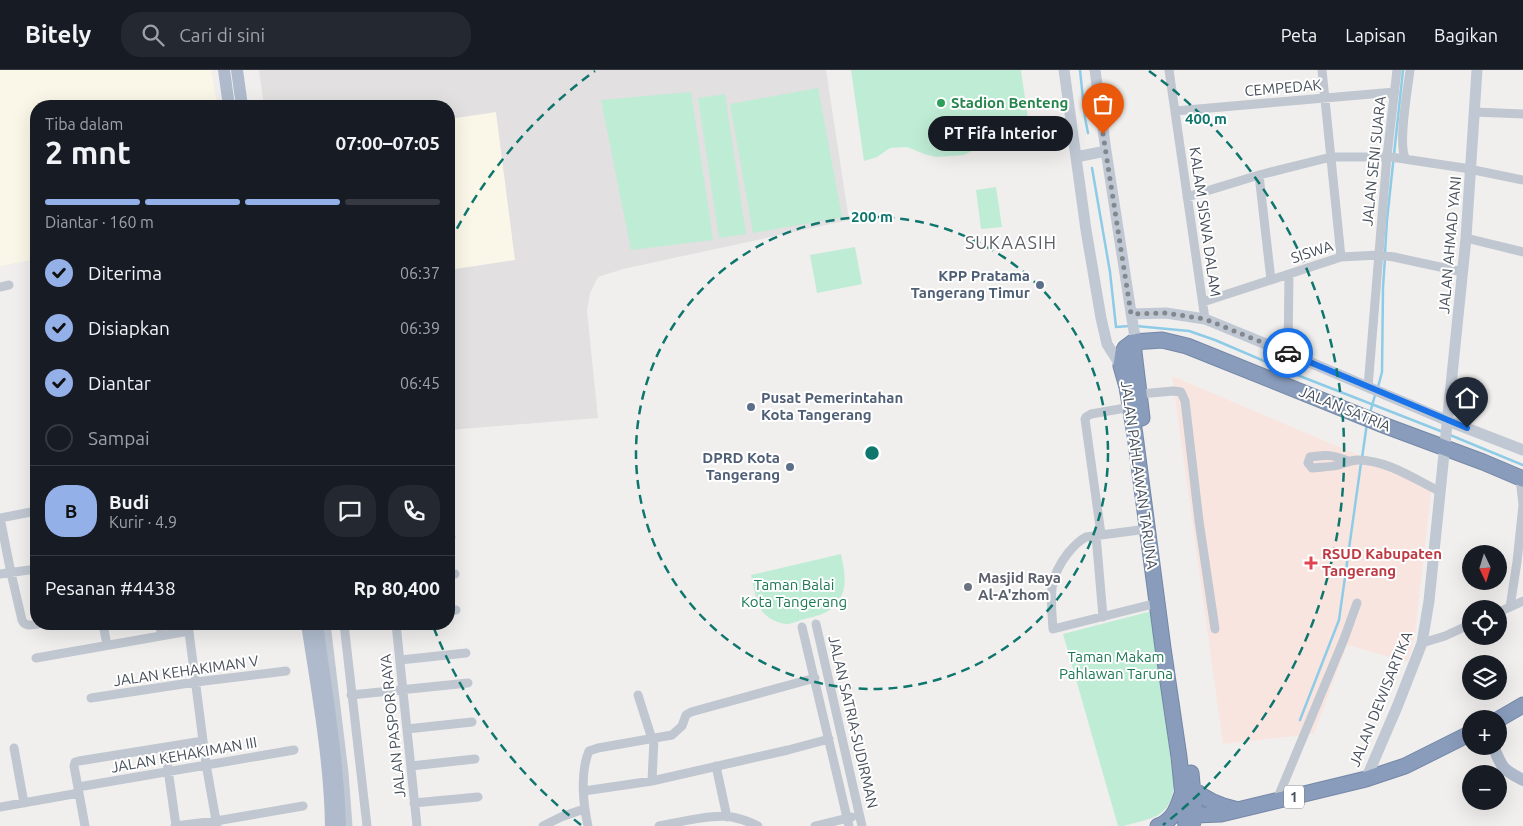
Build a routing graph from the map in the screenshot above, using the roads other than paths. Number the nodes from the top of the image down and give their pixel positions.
1 (224, 70) edge
2 (237, 70) edge
3 (1064, 70) edge
4 (1095, 70) edge
5 (1169, 70) edge
6 (1322, 70) edge
7 (1397, 70) edge
8 (1410, 70) edge
9 (1477, 70) edge
10 (1395, 92) junction
11 (1325, 98) junction
12 (228, 100) edge
13 (241, 100) edge
14 (1175, 111) junction
15 (1474, 112) junction
16 (1523, 114) edge
17 (1106, 151) junction
18 (1389, 156) junction
19 (1076, 157) junction
20 (1331, 157) junction
21 (1405, 159) junction
22 (1471, 170) junction
23 (1260, 175) junction
24 (1523, 180) edge
25 (1187, 197) junction
26 (1466, 238) junction
27 (1523, 252) edge
28 (1380, 255) junction
29 (1341, 257) junction
30 (1463, 272) junction
31 (1290, 274) junction
32 (1271, 280) junction
33 (1203, 302) junction
34 (1131, 317) junction
35 (1205, 319) junction
36 (1136, 338) junction
37 (1288, 353) junction
38 (1121, 366) junction
39 (1369, 388) junction
40 (1140, 394) junction
41 (1131, 407) junction
42 (1448, 423) junction
43 (1445, 446) junction
44 (1523, 450) edge
45 (1348, 461) dead end
46 (1522, 479) edge
47 (1440, 494) junction
48 (1523, 505) edge
49 (30, 513) edge
50 (0, 518) edge
51 (1147, 529) junction
52 (1098, 535) junction
53 (1517, 562) junction
54 (30, 570) edge
55 (1523, 571) edge
56 (11, 573) junction
57 (0, 574) edge
58 (1523, 600) edge
59 (1357, 603) dead end
60 (1157, 604) junction
61 (1510, 607) junction
62 (1507, 608) edge
63 (1102, 617) junction
64 (816, 624) dead end
65 (30, 625) edge
66 (802, 627) dead end
67 (1462, 628) edge
68 (1215, 629) dead end
69 (104, 630) edge
70 (160, 630) edge
71 (178, 630) edge
72 (189, 630) edge
73 (308, 630) edge
74 (318, 630) edge
75 (326, 630) edge
76 (345, 630) edge
77 (397, 630) edge
78 (162, 636) junction
79 (1422, 644) junction
80 (107, 645) junction
81 (466, 653) dead end
82 (36, 658) dead end
83 (400, 660) junction
84 (286, 671) dead end
85 (815, 678) junction
86 (196, 682) junction
87 (468, 683) dead end
88 (403, 690) junction
89 (352, 695) junction
90 (638, 695) dead end
91 (90, 698) dead end
92 (1523, 705) edge
93 (1507, 714) edge
94 (472, 722) dead end
95 (407, 729) junction
96 (1462, 738) edge
97 (653, 739) junction
98 (829, 739) junction
99 (203, 741) junction
100 (14, 748) dead end
101 (165, 748) junction
102 (294, 750) dead end
103 (1497, 755) edge
104 (475, 759) dead end
105 (206, 764) junction
106 (411, 766) junction
107 (716, 766) junction
108 (168, 772) junction
109 (1366, 779) junction
110 (1523, 780) edge
111 (652, 781) junction
112 (79, 790) junction
113 (1188, 790) junction
114 (584, 792) junction
115 (478, 796) dead end
116 (24, 802) junction
117 (1276, 802) junction
118 (414, 803) junction
119 (303, 806) dead end
120 (0, 807) edge
121 (584, 809) junction
122 (1239, 810) junction
123 (860, 815) junction
124 (729, 820) edge
125 (1191, 821) edge
126 (848, 822) edge
127 (216, 823) edge
128 (85, 826) edge
129 (175, 826) edge
130 (331, 826) edge
131 (340, 826) edge
132 (347, 826) edge
133 (367, 826) edge
134 (417, 826) edge
135 (543, 826) edge
136 (588, 826) edge
137 (660, 826) edge
138 (758, 826) edge
139 (815, 826) edge
140 (862, 826) edge
141 (1158, 826) edge

1 - 12 main road
2 - 13 main road
3 - 19 main road, JALAN PAHLAWAN TARUNA
4 - 17 main road
5 - 14 street, KALAM SISWA DALAM
6 - 11 street
7 - 10 street, JALAN SENI SUARA
8 - 21 street
9 - 15 main road, JALAN AHMAD YANI
10 - 11 street, CEMPEDAK
10 - 18 street, JALAN SENI SUARA
11 - 14 street, CEMPEDAK
11 - 20 street
14 - 25 street, KALAM SISWA DALAM
15 - 16 street
15 - 22 main road, JALAN AHMAD YANI
17 - 19 main road
17 - 34 main road
18 - 20 street
18 - 21 street
18 - 28 street, JALAN SENI SUARA
19 - 38 main road, JALAN PAHLAWAN TARUNA
20 - 23 street
20 - 29 street
21 - 22 street
22 - 24 street
22 - 26 main road, JALAN AHMAD YANI
23 - 25 street
23 - 32 street
25 - 33 street, KALAM SISWA DALAM
26 - 27 street
26 - 30 main road, JALAN AHMAD YANI
28 - 29 street, SISWA
28 - 30 street, SISWA
28 - 39 street, JALAN SENI SUARA
29 - 31 street, SISWA
30 - 42 main road, JALAN AHMAD YANI
31 - 32 street, SISWA
31 - 37 street
32 - 33 street, SISWA
33 - 35 street, KALAM SISWA DALAM
34 - 35 main road
34 - 36 main road
35 - 37 main road
36 - 38 highway
36 - 40 highway, JALAN PAHLAWAN TARUNA
36 - 43 highway, JALAN SATRIA
37 - 39 main road
38 - 41 highway, JALAN PAHLAWAN TARUNA
39 - 42 main road
40 - 68 street
40 - 113 highway, JALAN PAHLAWAN TARUNA
41 - 51 highway, JALAN PAHLAWAN TARUNA
41 - 52 street
42 - 43 main road, JALAN DEWISARTIKA
42 - 44 main road
43 - 46 highway, JALAN SATRIA
43 - 47 main road, JALAN DEWISARTIKA
45 - 47 street
46 - 48 street
47 - 79 main road, JALAN DEWISARTIKA
48 - 53 street
49 - 50 street
50 - 56 street
51 - 52 street
51 - 60 highway, JALAN PAHLAWAN TARUNA
52 - 63 street
52 - 63 street
53 - 55 street
53 - 61 street
54 - 56 street
56 - 57 street
56 - 65 street
58 - 61 street
59 - 117 street
60 - 63 street
60 - 113 highway, JALAN PAHLAWAN TARUNA
61 - 62 street
64 - 123 street, JALAN SATRIA-SUDIRMAN
66 - 85 street, JALAN SATRIA-SUDIRMAN
67 - 79 street
69 - 80 street
70 - 78 street
71 - 78 street
72 - 86 street
73 - 130 main road
74 - 131 main road
75 - 132 main road
76 - 89 street
77 - 83 street, JALAN PASPOR RAYA
78 - 80 street
79 - 109 main road, JALAN DEWISARTIKA
80 - 82 street
81 - 83 street
83 - 88 street, JALAN PASPOR RAYA
84 - 86 street, JALAN KEHAKIMAN V
85 - 97 street
85 - 98 street, JALAN SATRIA-SUDIRMAN
86 - 91 street, JALAN KEHAKIMAN V
86 - 99 street
87 - 88 street
88 - 89 street
88 - 95 street, JALAN PASPOR RAYA
89 - 133 street
90 - 97 street
92 - 93 highway
94 - 95 street
95 - 106 street, JALAN PASPOR RAYA
96 - 109 highway, 1
97 - 111 street
97 - 114 street
98 - 107 street
98 - 126 street, JALAN SATRIA-SUDIRMAN
99 - 101 street
99 - 105 street
100 - 116 street
101 - 108 street
101 - 112 street
102 - 105 street, JALAN KEHAKIMAN III
103 - 110 main road
104 - 106 street
105 - 108 street, JALAN KEHAKIMAN III
105 - 127 street
106 - 118 street, JALAN PASPOR RAYA
107 - 111 street
107 - 124 street
108 - 112 street, JALAN KEHAKIMAN III
108 - 129 street
109 - 117 highway, 1
111 - 114 street
112 - 116 street, JALAN KEHAKIMAN III
112 - 128 street
113 - 122 highway
113 - 125 highway, JALAN PAHLAWAN TARUNA
113 - 141 highway
114 - 121 street
115 - 118 street
116 - 120 street, JALAN KEHAKIMAN III
117 - 122 highway, 1
118 - 134 street, JALAN PASPOR RAYA
119 - 127 street
121 - 135 street
121 - 136 street
122 - 125 highway, 1
123 - 126 street
123 - 140 street, JALAN SATRIA-SUDIRMAN
124 - 137 street
124 - 138 street
126 - 139 street
127 - 129 street

